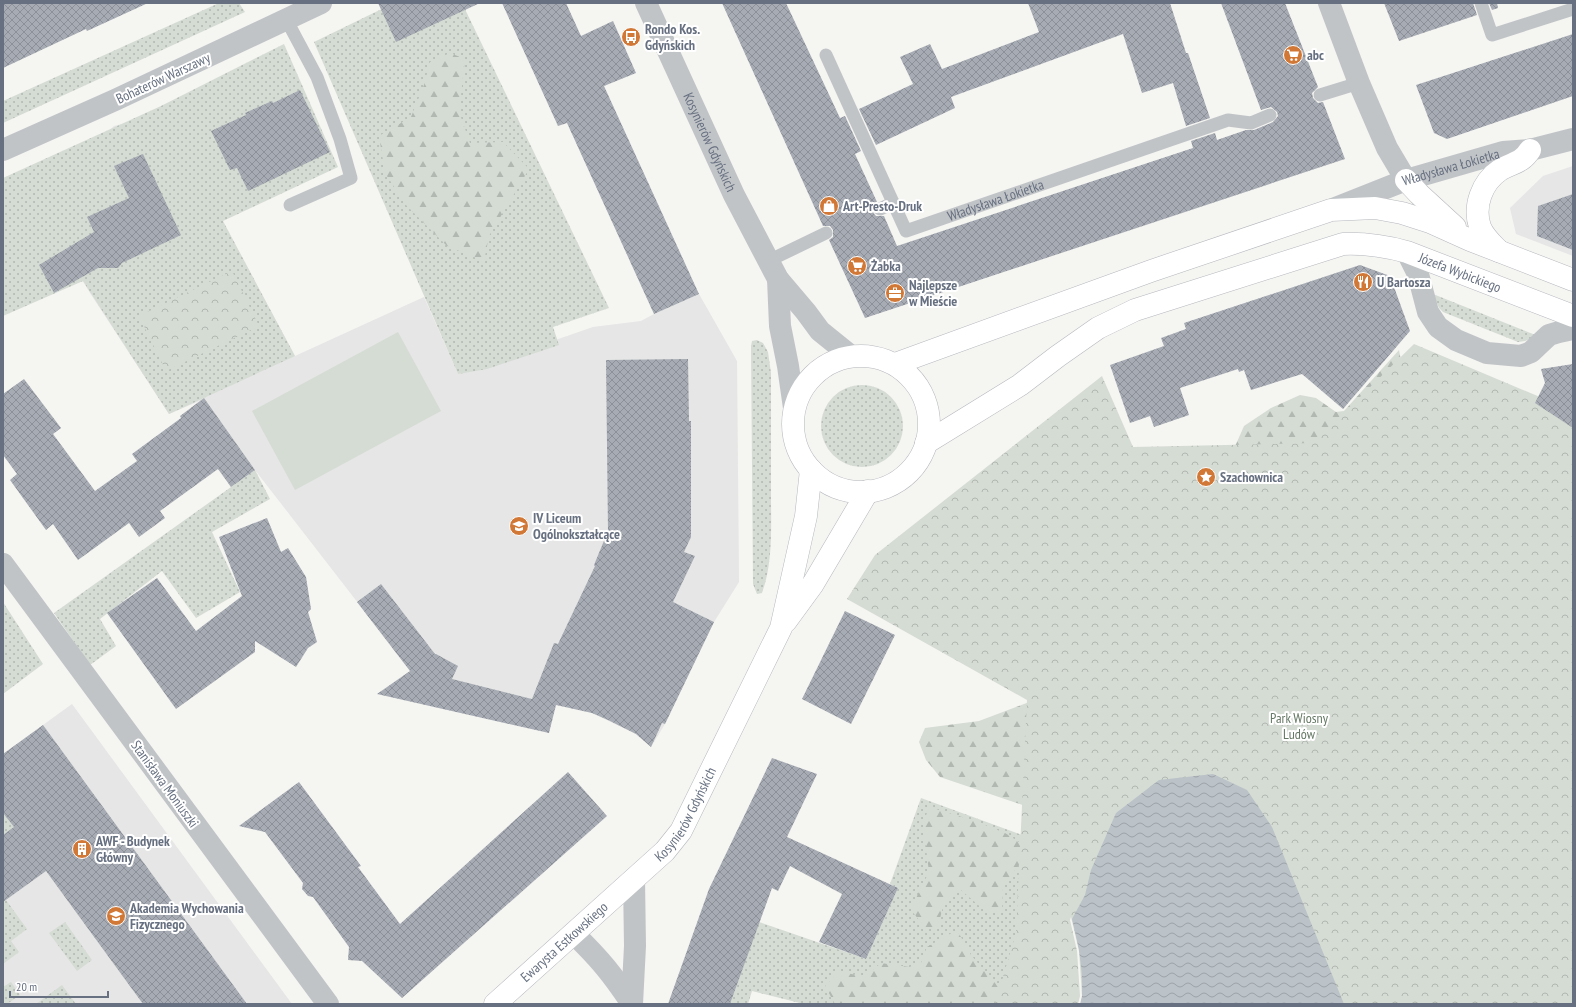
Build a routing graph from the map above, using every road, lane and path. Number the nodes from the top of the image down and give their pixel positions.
1 (321, 3) edge
2 (646, 3) edge
3 (1329, 3) edge
4 (1481, 3) edge
5 (1573, 9) edge
6 (286, 19) junction
7 (826, 55) dead end
8 (1359, 84) junction
9 (1320, 95) dead end
10 (1270, 115) dead end
11 (1573, 139) edge
12 (3, 150) edge
13 (1530, 150) junction
14 (1406, 180) junction
15 (893, 203) junction
16 (290, 205) dead end
17 (880, 209) dead end
18 (1331, 210) junction
19 (826, 233) dead end
20 (1470, 240) junction
21 (1407, 252) junction
22 (1500, 252) junction
23 (773, 270) junction
24 (1573, 280) edge
25 (1573, 316) edge
26 (1573, 329) edge
27 (851, 356) junction
28 (895, 364) junction
29 (794, 408) junction
30 (926, 444) junction
31 (811, 470) junction
32 (868, 491) junction
33 (3, 564) edge
34 (780, 628) junction
35 (634, 880) junction
36 (574, 934) junction
37 (328, 1004) edge
38 (495, 1004) edge
39 (632, 1004) edge

1 - 6 street, Bohaterów Warszawy
2 - 23 street, Kosynierów Gdyńskich
3 - 8 street
4 - 5 lane
6 - 12 street, Bohaterów Warszawy
6 - 16 lane
7 - 15 lane, Władysława Łokietka
8 - 9 lane
8 - 14 street
10 - 15 lane, Władysława Łokietka
11 - 13 street, Władysława Łokietka
13 - 14 street, Władysława Łokietka
13 - 22 main road
14 - 18 street, Władysława Łokietka
14 - 20 main road
15 - 17 lane
18 - 20 main road, Władysława Łokietka
18 - 28 main road, Władysława Łokietka
19 - 23 lane
20 - 22 main road, Władysława Łokietka
21 - 25 main road, Józefa Wybickiego
21 - 26 street
21 - 30 main road, Józefa Wybickiego
22 - 24 main road
23 - 27 street, Kosynierów Gdyńskich
23 - 29 street, Kosynierów Gdyńskich
27 - 28 main road
27 - 29 main road
28 - 30 main road
29 - 31 main road
30 - 32 main road
31 - 32 main road
31 - 34 main road, Kosynierów Gdyńskich
32 - 34 main road, Kosynierów Gdyńskich
33 - 37 street, Stanisława Moniuszki
34 - 35 main road, Kosynierów Gdyńskich
35 - 36 main road, Ewarysta Estkowskiego
35 - 39 street
36 - 38 main road, Ewarysta Estkowskiego
36 - 39 street

